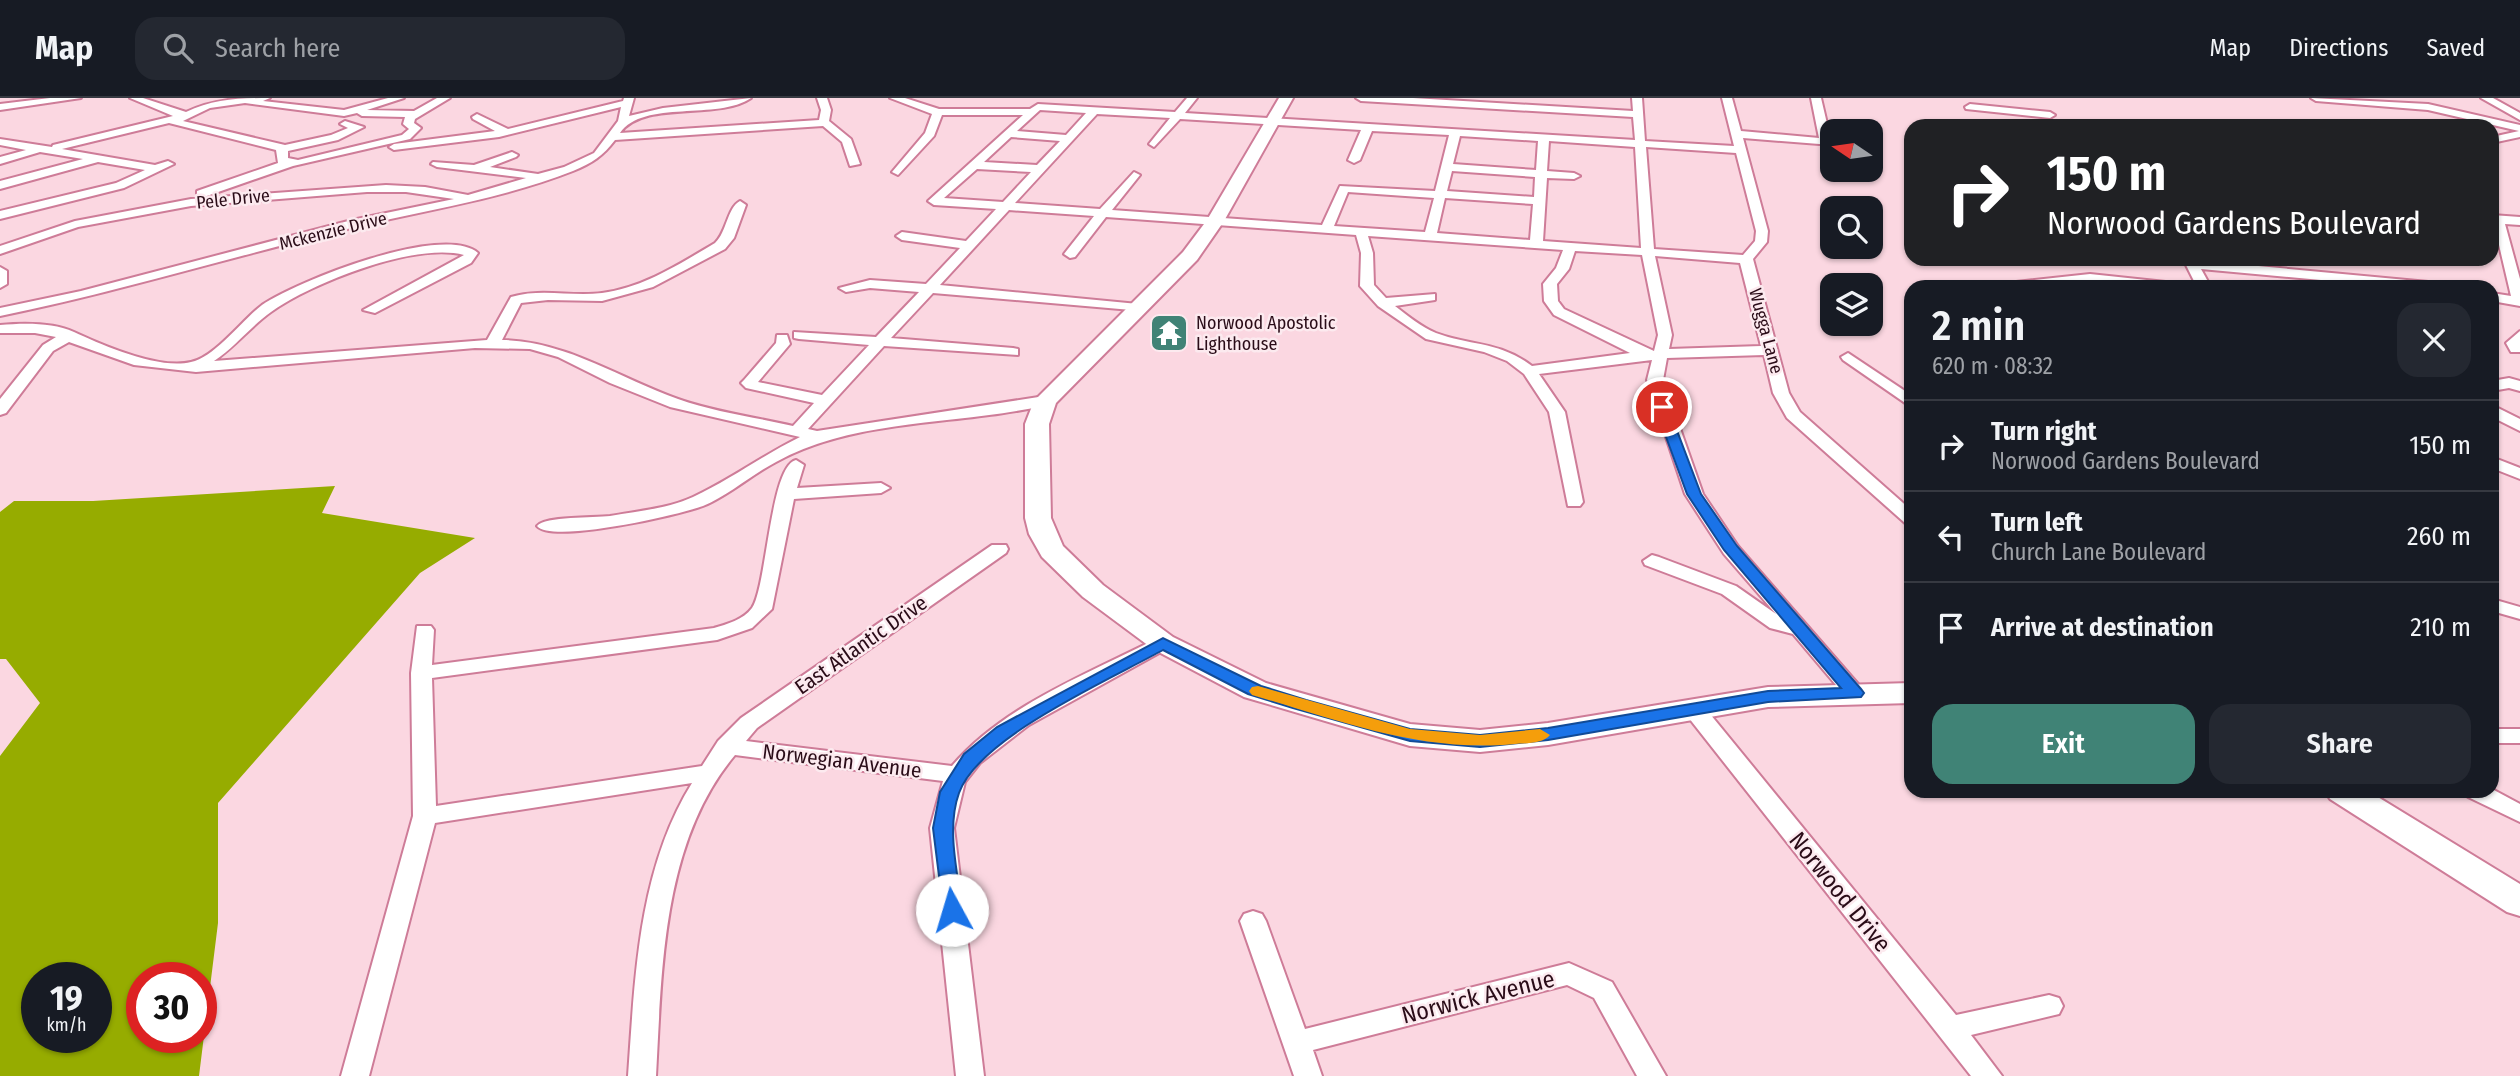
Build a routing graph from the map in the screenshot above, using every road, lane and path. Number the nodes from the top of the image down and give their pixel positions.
1 (76, 98) edge
2 (135, 98) edge
3 (221, 98) edge
4 (265, 98) edge
5 (399, 98) edge
6 (445, 98) edge
7 (644, 98) edge
8 (746, 98) edge
9 (822, 98) edge
10 (895, 98) edge
11 (971, 98) edge
12 (1135, 98) edge
13 (1192, 98) edge
14 (1286, 98) edge
15 (1362, 98) edge
16 (1727, 98) edge
17 (1816, 98) edge
18 (2316, 98) edge
19 (2486, 98) edge
20 (254, 99) edge
21 (1379, 99) edge
22 (2045, 99) edge
23 (628, 101) edge
24 (1464, 101) edge
25 (349, 103) dead end
26 (1549, 103) edge
27 (208, 105) junction
28 (379, 105) junction
29 (1637, 106) edge
30 (0, 107) edge
31 (1970, 107) dead end
32 (288, 109) junction
33 (1096, 110) junction
34 (358, 111) junction
35 (968, 111) junction
36 (938, 112) junction
37 (1032, 112) junction
38 (1123, 112) junction
39 (414, 114) junction
40 (183, 115) junction
41 (261, 115) dead end
42 (2050, 115) junction
43 (1178, 116) junction
44 (477, 117) dead end
45 (1432, 117) junction
46 (2520, 117) edge
47 (1822, 119) edge
48 (2052, 119) edge
49 (2481, 119) edge
50 (1484, 120) junction
51 (623, 121) junction
52 (1272, 121) junction
53 (825, 123) junction
54 (2499, 123) edge
55 (345, 124) dead end
56 (1368, 127) junction
57 (2520, 128) edge
58 (509, 132) junction
59 (1455, 133) junction
60 (1008, 134) junction
61 (1737, 134) junction
62 (2520, 134) edge
63 (610, 137) junction
64 (1069, 138) junction
65 (1544, 138) junction
66 (2499, 138) edge
67 (1820, 140) edge
68 (0, 142) edge
69 (1641, 144) junction
70 (1154, 145) dead end
71 (379, 146) junction
72 (44, 149) junction
73 (1742, 150) junction
74 (512, 155) dead end
75 (113, 158) junction
76 (285, 158) junction
77 (1354, 160) dead end
78 (0, 161) edge
79 (168, 164) dead end
80 (438, 164) dead end
81 (854, 164) dead end
82 (974, 165) junction
83 (1447, 167) junction
84 (153, 168) junction
85 (1039, 169) junction
86 (471, 170) junction
87 (230, 171) dead end
88 (898, 172) dead end
89 (1541, 174) junction
90 (1134, 175) dead end
91 (545, 176) junction
92 (1574, 176) dead end
93 (0, 185) edge
94 (1440, 194) junction
95 (470, 198) junction
96 (1539, 201) junction
97 (740, 205) dead end
98 (163, 206) junction
99 (1004, 206) junction
100 (1104, 213) junction
101 (0, 215) edge
102 (2499, 220) edge
103 (1215, 221) junction
104 (2520, 221) edge
105 (1326, 229) junction
106 (1361, 232) junction
107 (2499, 234) edge
108 (902, 236) dead end
109 (1430, 237) junction
110 (1536, 244) junction
111 (969, 245) junction
112 (1570, 247) junction
113 (0, 250) edge
114 (1648, 253) junction
115 (1070, 254) dead end
116 (1746, 259) junction
117 (2226, 266) edge
118 (0, 271) edge
119 (2341, 280) edge
120 (0, 284) edge
121 (846, 288) dead end
122 (929, 289) junction
123 (1430, 297) dead end
124 (2499, 298) edge
125 (2519, 302) edge
126 (1383, 303) junction
127 (1138, 308) junction
128 (370, 310) dead end
129 (0, 312) edge
130 (0, 329) edge
131 (69, 335) junction
132 (799, 335) dead end
133 (782, 338) dead end
134 (882, 340) junction
135 (494, 343) junction
136 (1772, 351) junction
137 (1013, 352) dead end
138 (1656, 356) junction
139 (1848, 357) dead end
140 (195, 367) junction
141 (1530, 371) junction
142 (1904, 397) edge
143 (824, 400) junction
144 (1045, 401) junction
145 (0, 410) edge
146 (2499, 414) edge
147 (2519, 426) edge
148 (795, 433) junction
149 (817, 436) junction
150 (796, 465) dead end
151 (2499, 465) edge
152 (2520, 474) edge
153 (881, 488) dead end
154 (786, 494) junction
155 (1574, 502) dead end
156 (1904, 513) edge
157 (546, 526) dead end
158 (999, 549) dead end
159 (1652, 561) dead end
160 (2499, 607) edge
161 (2520, 612) edge
162 (424, 630) dead end
163 (1801, 630) junction
164 (1163, 643) junction
165 (421, 673) junction
166 (1855, 693) junction
167 (1904, 693) edge
168 (1693, 708) junction
169 (2499, 736) edge
170 (2520, 736) edge
171 (726, 746) junction
172 (707, 773) junction
173 (958, 775) junction
174 (2489, 798) edge
175 (2370, 802) edge
176 (2520, 814) edge
177 (425, 817) junction
178 (2520, 902) edge
179 (1253, 921) dead end
180 (2049, 1006) dead end
181 (1950, 1028) junction
182 (1296, 1043) junction
183 (355, 1076) edge
184 (642, 1076) edge
185 (970, 1076) edge
186 (1308, 1076) edge
187 (1651, 1076) edge
188 (1988, 1076) edge

1 - 30 street
2 - 40 street
3 - 27 street
4 - 20 street
5 - 28 street
6 - 39 street
7 - 23 street
8 - 51 street
9 - 53 street
10 - 36 street
11 - 35 street
12 - 38 street
13 - 43 street
14 - 52 street
15 - 21 street
16 - 61 street, Wugga Lane
17 - 47 street
18 - 49 street
19 - 46 street
20 - 27 street
20 - 32 street
21 - 45 street
22 - 42 street
23 - 51 street, Mckenzie Drive
23 - 58 street
24 - 45 street
24 - 50 street
25 - 28 street
26 - 29 street
26 - 50 street
27 - 40 street
28 - 34 street
29 - 69 street
31 - 42 street
32 - 34 street
32 - 41 street
33 - 37 street
33 - 38 street
33 - 64 street
34 - 39 street
35 - 36 street
35 - 37 street
36 - 88 street
37 - 60 street
38 - 43 street
39 - 71 street
40 - 72 street
40 - 76 street
42 - 48 street
43 - 52 street
43 - 70 street
44 - 58 street
45 - 56 street
45 - 59 street
50 - 59 street
50 - 65 street
51 - 63 street, Mckenzie Drive
52 - 56 street
52 - 103 street
53 - 63 street
53 - 81 street
54 - 57 street
55 - 76 street
56 - 77 street
58 - 71 street
59 - 83 street
60 - 64 street
60 - 82 street
61 - 67 street
61 - 73 street, Wugga Lane
62 - 66 street
63 - 91 street, Mckenzie Drive
64 - 85 street
65 - 69 street
65 - 89 street
68 - 72 street
69 - 73 street
69 - 114 street
71 - 76 street
72 - 75 street
72 - 78 street
73 - 116 street, Wugga Lane
74 - 86 street
75 - 84 street
75 - 93 street
76 - 87 street
76 - 98 street
79 - 84 street
80 - 86 street
82 - 85 street
82 - 99 street
83 - 89 street
83 - 94 street
84 - 101 street
85 - 99 street
86 - 91 street
89 - 92 street
89 - 96 street
90 - 100 street
91 - 95 street, Mckenzie Drive
94 - 96 street
94 - 105 street
94 - 109 street
95 - 98 street, Pele Drive
95 - 129 street, Mckenzie Drive
96 - 110 street
97 - 135 street
98 - 113 street, Pele Drive
99 - 100 street
99 - 111 street
100 - 103 street
100 - 115 street
102 - 104 street
103 - 105 street
103 - 127 street
105 - 106 street
106 - 109 street
106 - 126 street
107 - 125 street
108 - 111 street
109 - 110 street
110 - 112 street
111 - 122 street
112 - 114 street
112 - 138 street
114 - 116 street
114 - 138 street
116 - 136 street, Wugga Lane
117 - 119 street
118 - 120 street
121 - 122 street
122 - 127 street
122 - 134 street
123 - 126 street
124 - 125 street
126 - 141 street
127 - 144 street
128 - 140 street
130 - 131 street
131 - 140 street
131 - 145 street
132 - 134 street
133 - 143 street
134 - 137 street
134 - 143 street
135 - 140 street
135 - 148 street
136 - 138 street
136 - 156 street, Wugga Lane
138 - 141 street
138 - 163 street
139 - 142 street
141 - 155 street
143 - 148 street
144 - 149 street
144 - 164 street
146 - 147 street
148 - 149 street
149 - 157 street
150 - 154 street
151 - 152 street
153 - 154 street
154 - 165 street
158 - 171 street, East Atlantic Drive
159 - 163 street
160 - 161 street
162 - 165 street
163 - 166 street
164 - 168 street
164 - 173 street
165 - 177 street
166 - 167 street
166 - 168 street
168 - 181 street, Norwood Drive
169 - 170 street
171 - 172 street, East Atlantic Drive
171 - 173 street, Norwegian Avenue
172 - 177 street
172 - 184 street, East Atlantic Drive
173 - 185 street
174 - 176 street
175 - 178 street
177 - 183 street
179 - 182 street
180 - 181 street
181 - 188 street, Norwood Drive
182 - 186 street
182 - 187 street, Norwick Avenue

